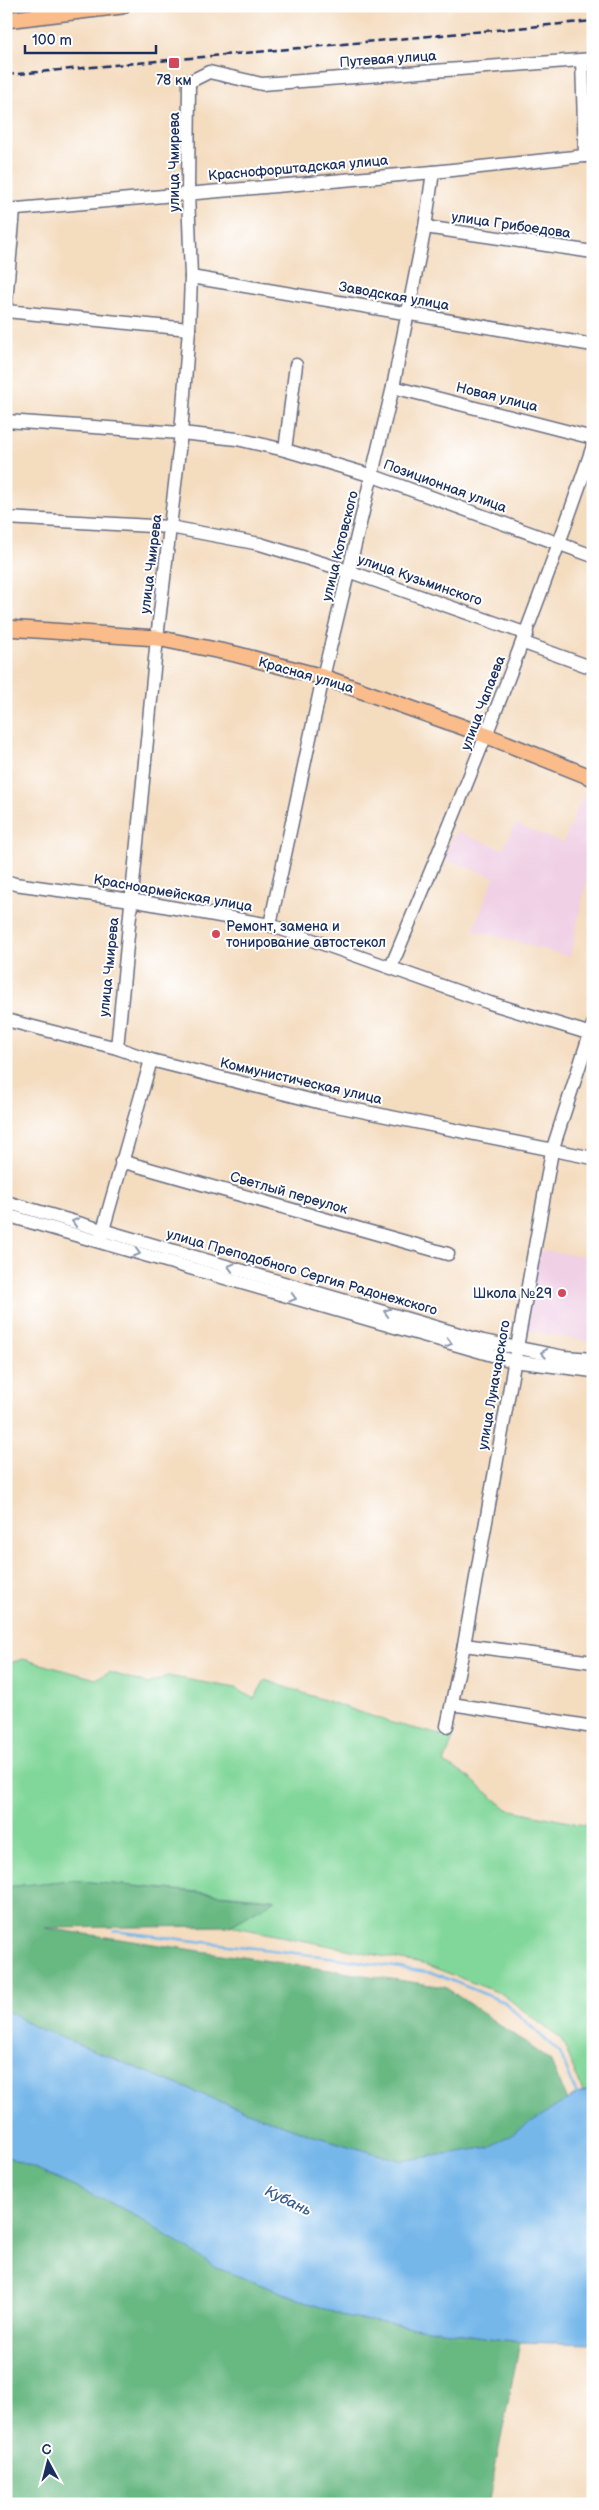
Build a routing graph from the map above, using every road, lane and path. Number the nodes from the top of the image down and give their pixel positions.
1 (122, 6) edge
2 (6, 20) edge
3 (588, 59) edge
4 (189, 82) joint
5 (589, 156) edge
6 (433, 172) junction
7 (188, 192) junction
8 (10, 210) edge
9 (425, 227) junction
10 (593, 252) edge
11 (191, 277) junction
12 (6, 302) edge
13 (6, 311) edge
14 (408, 313) junction
15 (189, 329) junction
16 (593, 345) edge
17 (296, 365) dead end
18 (393, 386) junction
19 (6, 421) edge
20 (181, 433) junction
21 (592, 446) edge
22 (285, 450) junction
23 (373, 476) junction
24 (6, 518) edge
25 (170, 527) junction
26 (560, 543) junction
27 (593, 556) edge
28 (348, 571) junction
29 (6, 628) edge
30 (157, 638) junction
31 (526, 638) junction
32 (593, 668) edge
33 (323, 677) junction
34 (485, 735) junction
35 (593, 778) edge
36 (6, 881) edge
37 (131, 900) junction
38 (270, 925) junction
39 (391, 967) junction
40 (6, 1020) edge
41 (590, 1029) edge
42 (117, 1048) junction
43 (151, 1060) junction
44 (552, 1151) junction
45 (593, 1158) edge
46 (121, 1161) junction
47 (6, 1202) edge
48 (6, 1215) edge
49 (101, 1236) junction
50 (448, 1254) dead end
51 (516, 1348) junction
52 (593, 1359) edge
53 (514, 1361) junction
54 (593, 1371) edge
55 (464, 1645) junction
56 (593, 1662) edge
57 (452, 1704) junction
58 (447, 1726) dead end
59 (593, 1727) edge

1 - 2 main road
3 - 4 street, Путевая улица
3 - 5 street
4 - 7 street, улица Чмирева
5 - 6 street, Краснофорштадская улица
6 - 7 street, Краснофорштадская улица
6 - 9 street, улица Котовского
7 - 8 street, Краснофорштадская улица
7 - 11 street, улица Чмирева
8 - 12 street
9 - 10 street, улица Грибоедова
9 - 14 street, улица Котовского
11 - 14 street, Заводская улица
11 - 15 street, улица Чмирева
13 - 15 street
14 - 16 street, Заводская улица
14 - 18 street, улица Котовского
15 - 20 street, улица Чмирева
17 - 22 street
18 - 21 street, Новая улица
18 - 23 street, улица Котовского
19 - 20 street, Позиционная улица
20 - 22 street, Позиционная улица
20 - 25 street, улица Чмирева
21 - 26 street, улица Чапаева
22 - 23 street, Позиционная улица
23 - 26 street, Позиционная улица
23 - 28 street, улица Котовского
24 - 25 street, улица Кузьминского
25 - 28 street, улица Кузьминского
25 - 30 street, улица Чмирева
26 - 27 street, Позиционная улица
26 - 31 street, улица Чапаева
28 - 31 street, улица Кузьминского
28 - 33 street, улица Котовского
29 - 30 main road, Красная улица
30 - 33 main road, Красная улица
30 - 37 street, улица Чмирева
31 - 32 street, улица Кузьминского
31 - 34 street, улица Чапаева
33 - 34 main road, Красная улица
33 - 38 street, улица Котовского
34 - 35 main road, Красная улица
34 - 39 street, улица Чапаева
36 - 37 street, Красноармейская улица
37 - 38 street, Красноармейская улица
37 - 42 street, улица Чмирева
38 - 39 street, Красноармейская улица
39 - 41 street, Красноармейская улица
40 - 42 street, Коммунистическая улица
41 - 44 street, улица Луначарского
42 - 43 street, Коммунистическая улица
43 - 44 street, Коммунистическая улица
43 - 46 street
44 - 45 street, Коммунистическая улица
44 - 51 street, улица Луначарского
46 - 49 street
46 - 50 street, Светлый переулок
49 -> 47 street, улица Преподобного Сергия Радонежского
48 - 49 street, улица Преподобного Сергия Радонежского
51 -> 49 street, улица Преподобного Сергия Радонежского
49 -> 53 street, улица Преподобного Сергия Радонежского
52 -> 51 street, улица Преподобного Сергия Радонежского
51 - 53 street, улица Луначарского
53 - 54 street, улица Преподобного Сергия Радонежского
53 - 55 street, улица Луначарского
55 - 56 street
55 - 57 street, улица Луначарского
57 - 58 street, улица Луначарского
57 - 59 street

